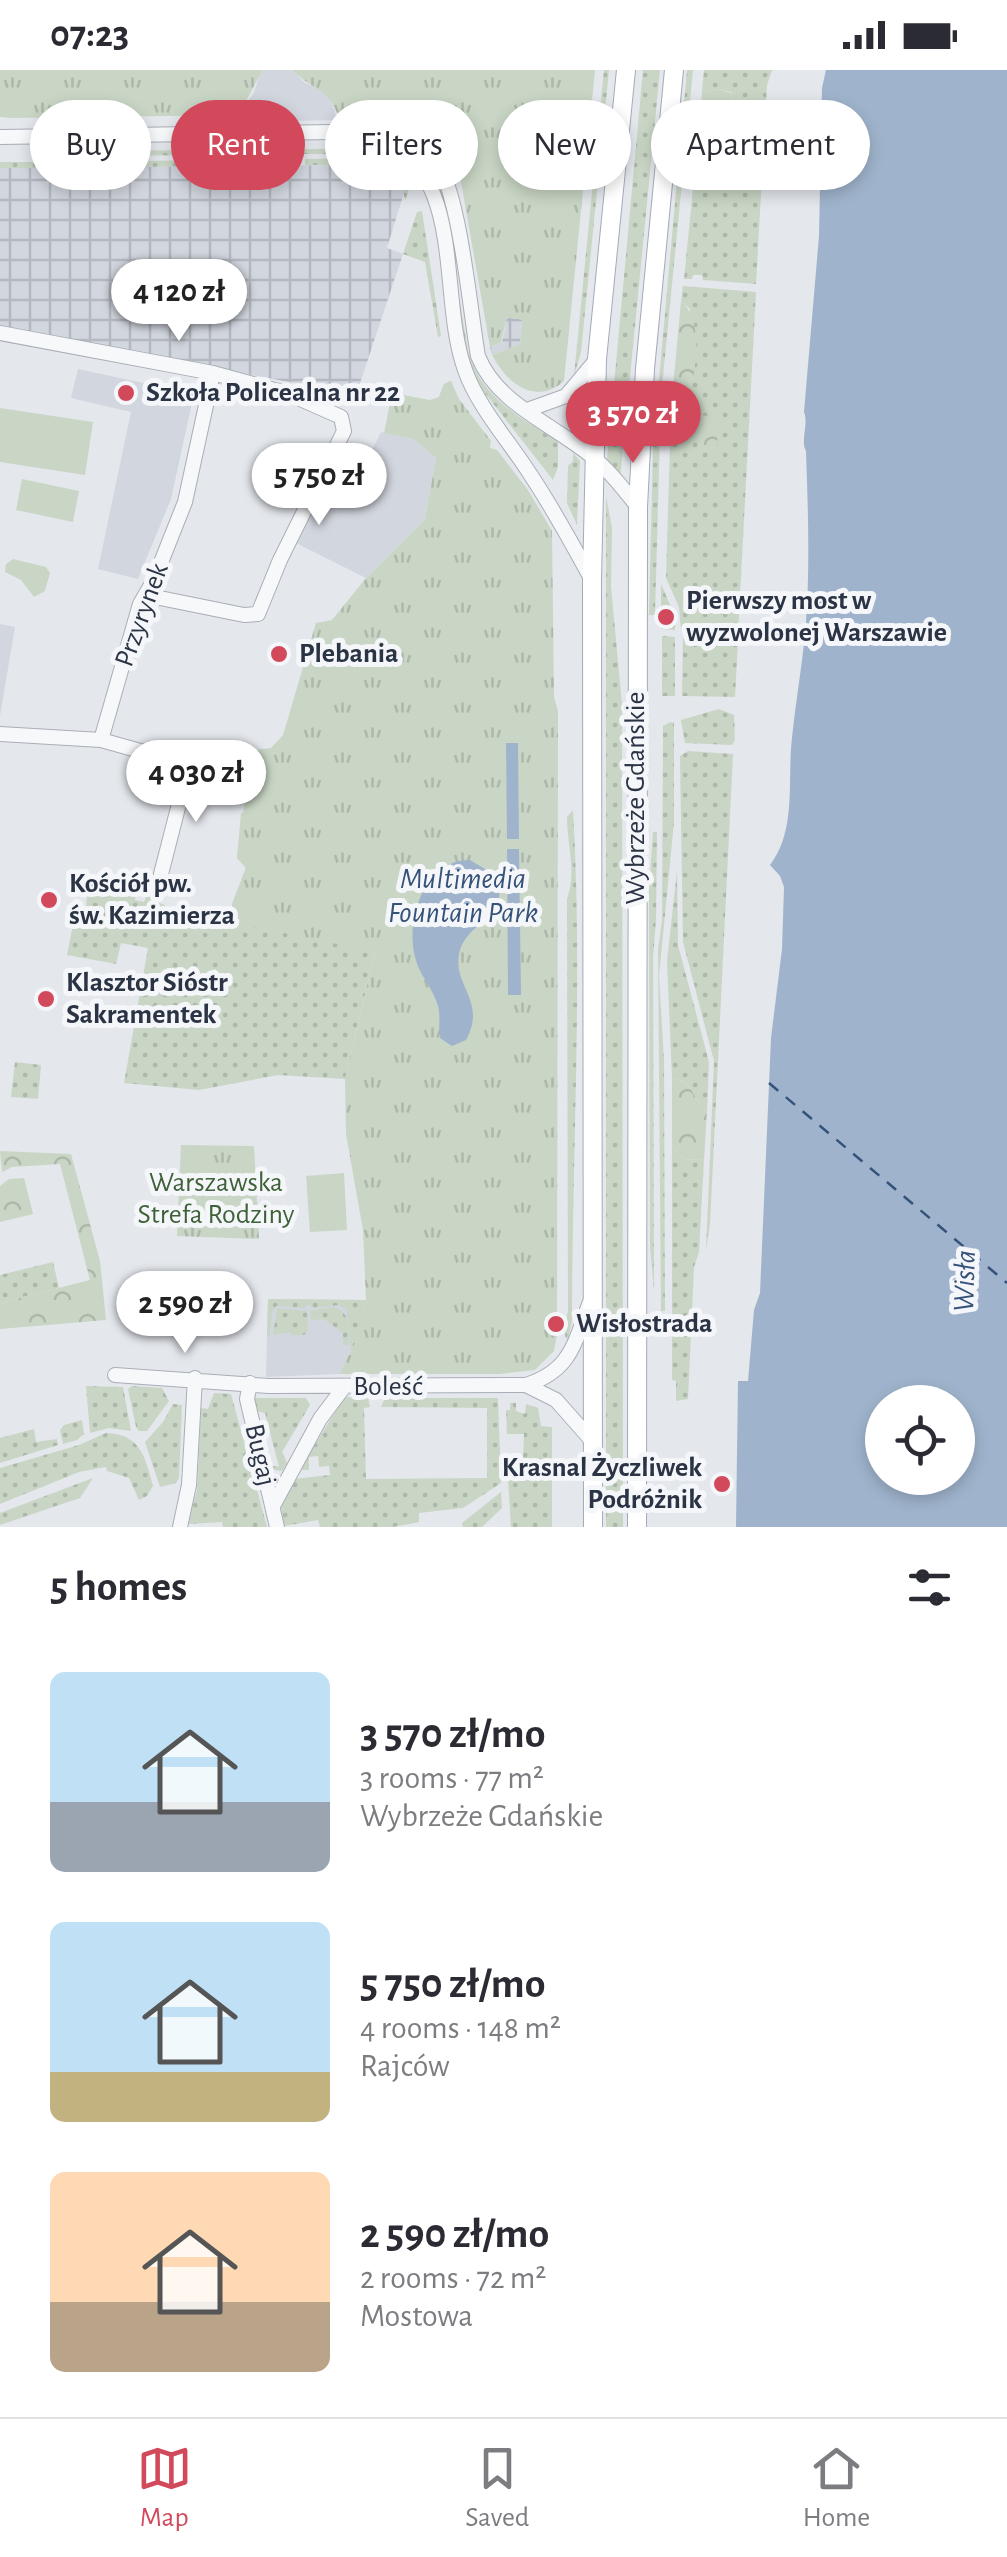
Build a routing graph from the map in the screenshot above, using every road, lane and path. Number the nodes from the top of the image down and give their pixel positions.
1 (626, 70) edge
2 (674, 70) edge
3 (325, 134) edge
4 (0, 137) edge
5 (431, 190) edge
6 (450, 190) edge
7 (0, 332) edge
8 (597, 359) junction
9 (212, 373) junction
10 (527, 410) junction
11 (594, 458) junction
12 (638, 507) junction
13 (592, 580) junction
14 (145, 595) junction
15 (0, 734) edge
16 (101, 740) junction
17 (189, 765) junction
18 (233, 777) dead end
19 (162, 874) dead end
20 (592, 1296) junction
21 (115, 1375) dead end
22 (195, 1378) junction
23 (250, 1384) junction
24 (526, 1384) junction
25 (344, 1387) junction
26 (593, 1442) junction
27 (272, 1507) junction
28 (180, 1527) edge
29 (278, 1527) edge
30 (593, 1527) edge
31 (637, 1527) edge

1 - 8 main road, Wybrzeże Gdańskie
2 - 12 main road, Wybrzeże Gdańskie
3 - 4 street
5 - 13 street
6 - 10 street
7 - 9 street
8 - 10 street
8 - 11 main road, Wybrzeże Gdańskie
9 - 14 street, Przyrynek
9 - 14 street
10 - 11 street
11 - 12 street
11 - 13 main road, Wybrzeże Gdańskie
12 - 31 main road, Wybrzeże Gdańskie
13 - 20 main road, Wybrzeże Gdańskie
14 - 16 street, Przyrynek
15 - 16 street
16 - 17 street
17 - 18 street
17 - 19 street
20 - 24 street
20 - 26 main road, Wybrzeże Gdańskie
21 - 22 street, Boleść
22 - 23 street, Boleść
22 - 28 street
23 - 25 street, Boleść
23 - 27 street, Bugaj
24 - 25 street, Boleść
24 - 26 street
25 - 27 street
26 - 30 main road, Wybrzeże Gdańskie
27 - 29 street, Bugaj

